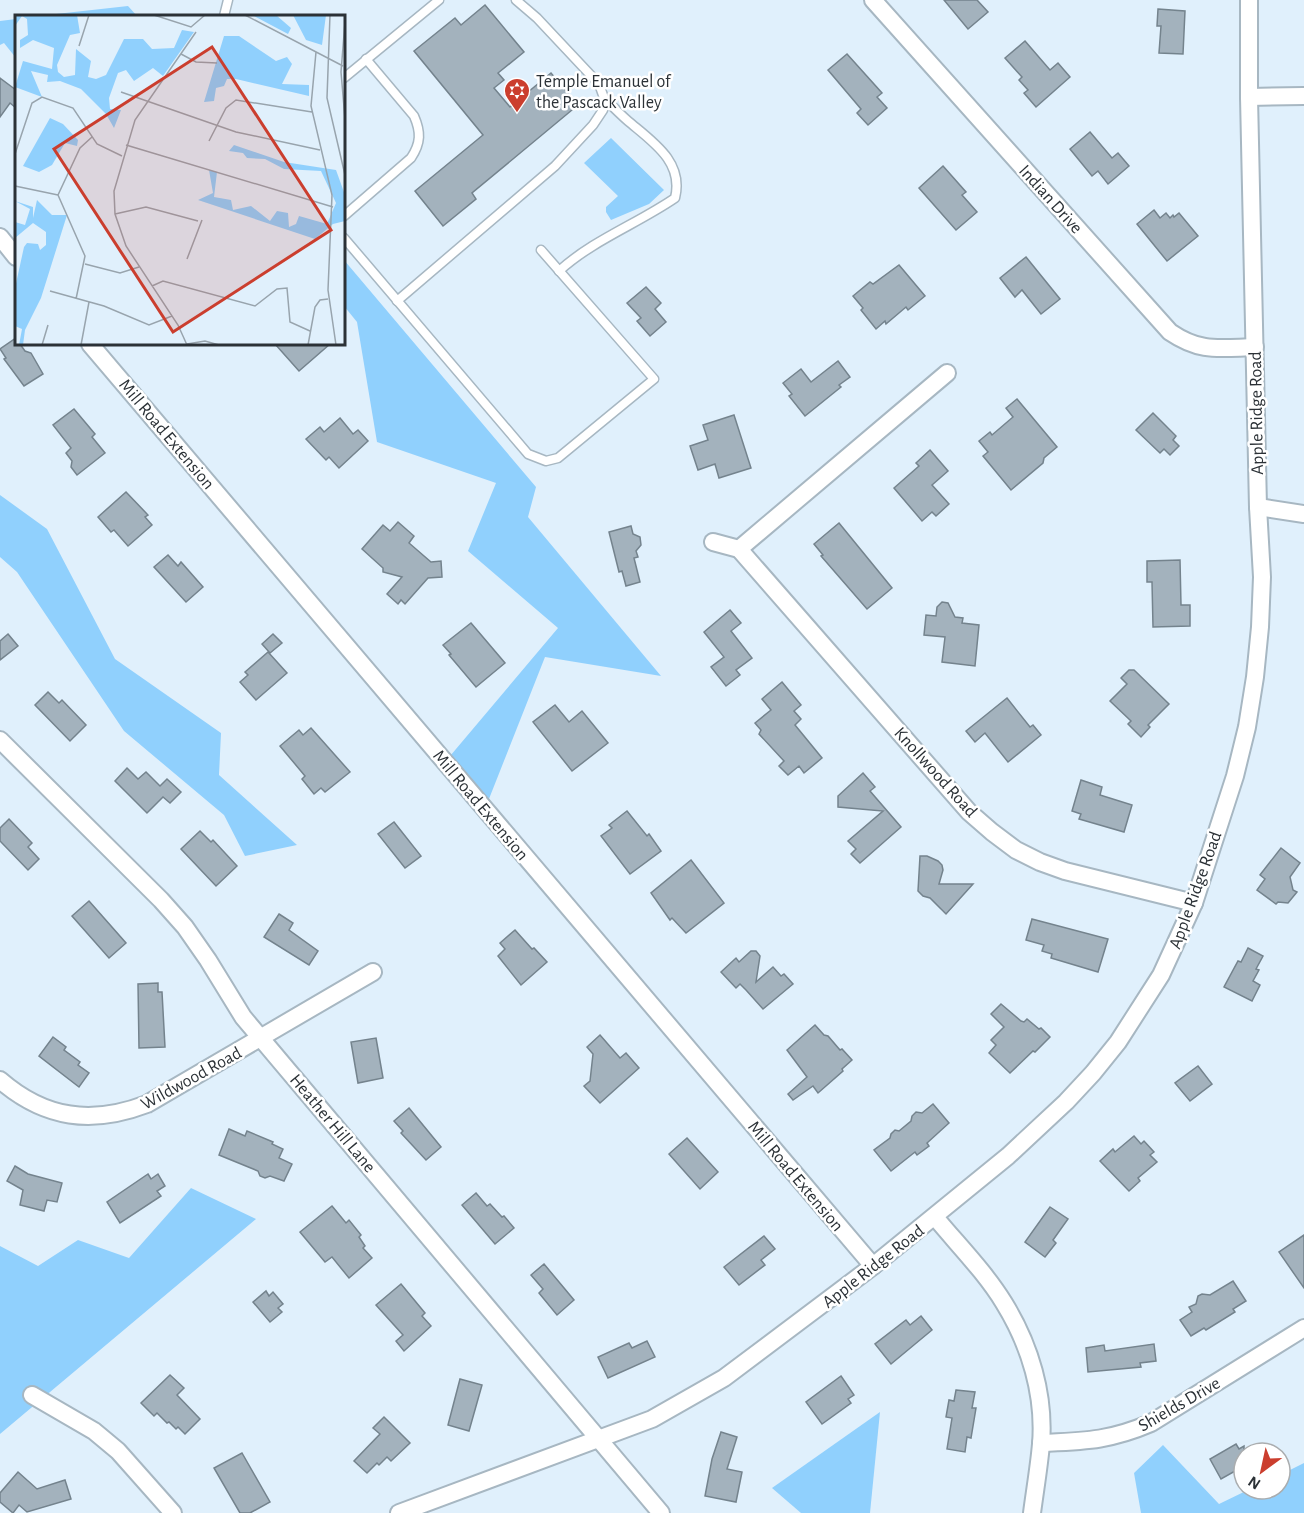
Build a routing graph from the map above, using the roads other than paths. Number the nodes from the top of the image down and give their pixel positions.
1 (228, 0) edge
2 (439, 0) edge
3 (516, 0) edge
4 (873, 0) edge
5 (1249, 0) edge
6 (224, 15) edge
7 (366, 59) junction
8 (345, 77) edge
9 (1304, 96) edge
10 (1249, 97) junction
11 (604, 98) junction
12 (345, 215) edge
13 (0, 237) edge
14 (345, 239) edge
15 (541, 250) dead end
16 (15, 256) edge
17 (559, 271) junction
18 (397, 301) junction
19 (91, 345) edge
20 (1255, 347) junction
21 (947, 373) dead end
22 (1258, 507) junction
23 (1304, 513) edge
24 (713, 542) dead end
25 (739, 549) junction
26 (0, 740) edge
27 (1194, 903) junction
28 (373, 972) dead end
29 (262, 1038) junction
30 (0, 1080) edge
31 (935, 1217) junction
32 (873, 1266) junction
33 (1304, 1328) edge
34 (32, 1395) dead end
35 (598, 1440) junction
36 (1041, 1443) junction
37 (173, 1513) edge
38 (399, 1513) edge
39 (661, 1513) edge
40 (1032, 1513) edge

1 - 6 lane
2 - 7 lane
3 - 11 lane
4 - 20 street, Indian Drive
5 - 10 street, Apple Ridge Road
7 - 8 lane
7 - 12 lane
9 - 10 street
10 - 20 street, Apple Ridge Road
11 - 17 lane
11 - 18 lane
13 - 16 street
14 - 18 lane
15 - 17 lane
17 - 18 lane
19 - 32 street, Mill Road Extension
20 - 22 street, Apple Ridge Road
21 - 25 street
22 - 23 street
22 - 27 street, Apple Ridge Road
24 - 25 street
25 - 27 street, Knollwood Road
26 - 29 street, Heather Hill Lane
27 - 31 street, Apple Ridge Road
28 - 29 street, Wildwood Road
29 - 30 street, Wildwood Road
29 - 35 street, Heather Hill Lane
31 - 32 street, Apple Ridge Road
31 - 36 street
32 - 35 street, Apple Ridge Road
33 - 36 street, Shields Drive
34 - 37 street
35 - 38 street, Apple Ridge Road
35 - 39 street, Heather Hill Lane
36 - 40 street

